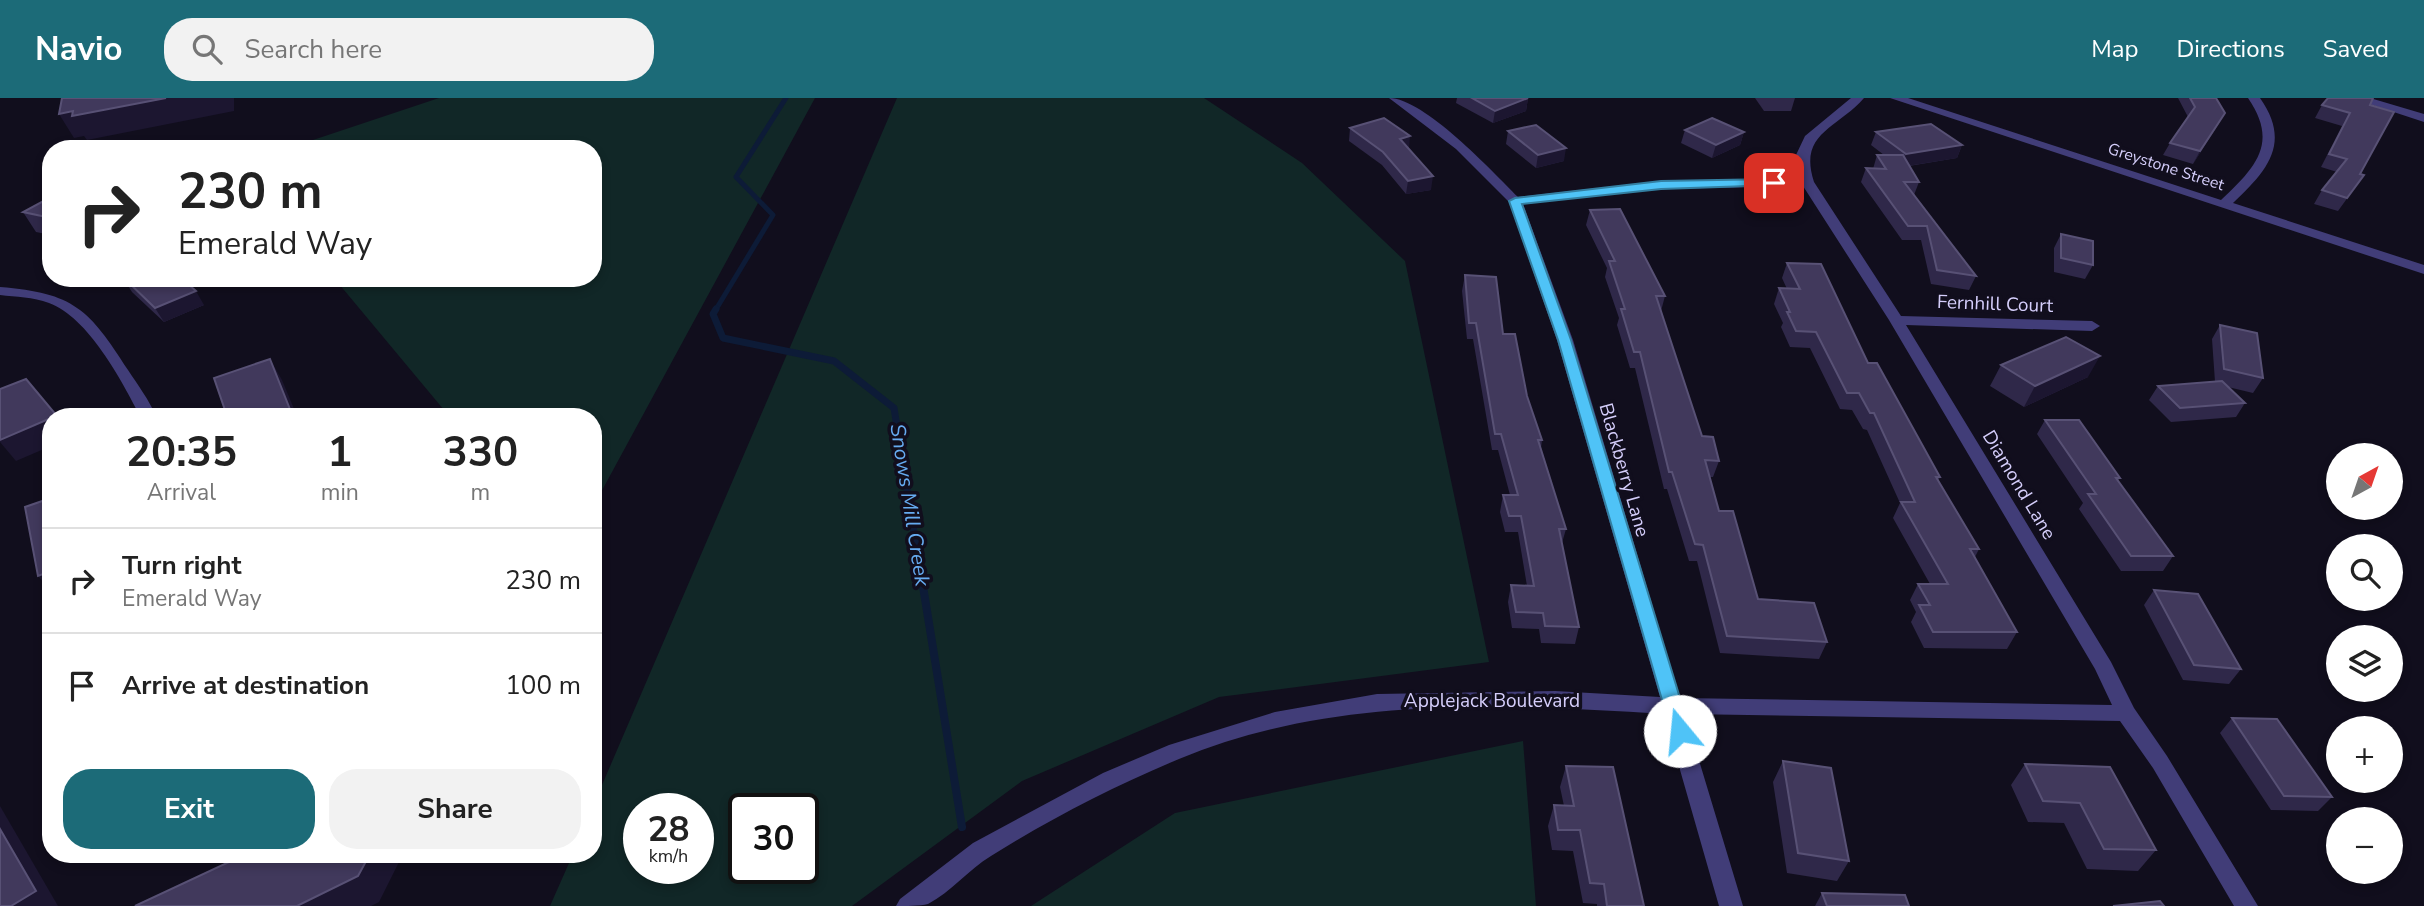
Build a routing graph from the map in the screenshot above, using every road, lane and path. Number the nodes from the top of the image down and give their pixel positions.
1 (1395, 98) edge
2 (1858, 98) edge
3 (1896, 98) edge
4 (2254, 98) edge
5 (2357, 98) edge
6 (2424, 118) edge
7 (1807, 182) junction
8 (1515, 201) junction
9 (2224, 204) junction
10 (2424, 270) edge
11 (0, 290) edge
12 (1896, 320) junction
13 (2092, 326) dead end
14 (143, 408) edge
15 (1673, 706) junction
16 (2126, 713) junction
17 (908, 906) edge
18 (1731, 906) edge
19 (2246, 906) edge

1 - 8 street, Blackberry Lane
2 - 7 street, Diamond Lane
3 - 9 street, Greystone Street
4 - 9 street
5 - 6 street
7 - 8 street
7 - 12 street, Diamond Lane
8 - 15 street, Blackberry Lane
9 - 10 street, Greystone Street
11 - 14 street
12 - 13 street, Fernhill Court
12 - 16 street, Diamond Lane
15 - 16 street, Applejack Boulevard
15 - 17 street, Applejack Boulevard
15 - 18 street, Blackberry Lane
16 - 19 street, Diamond Lane

